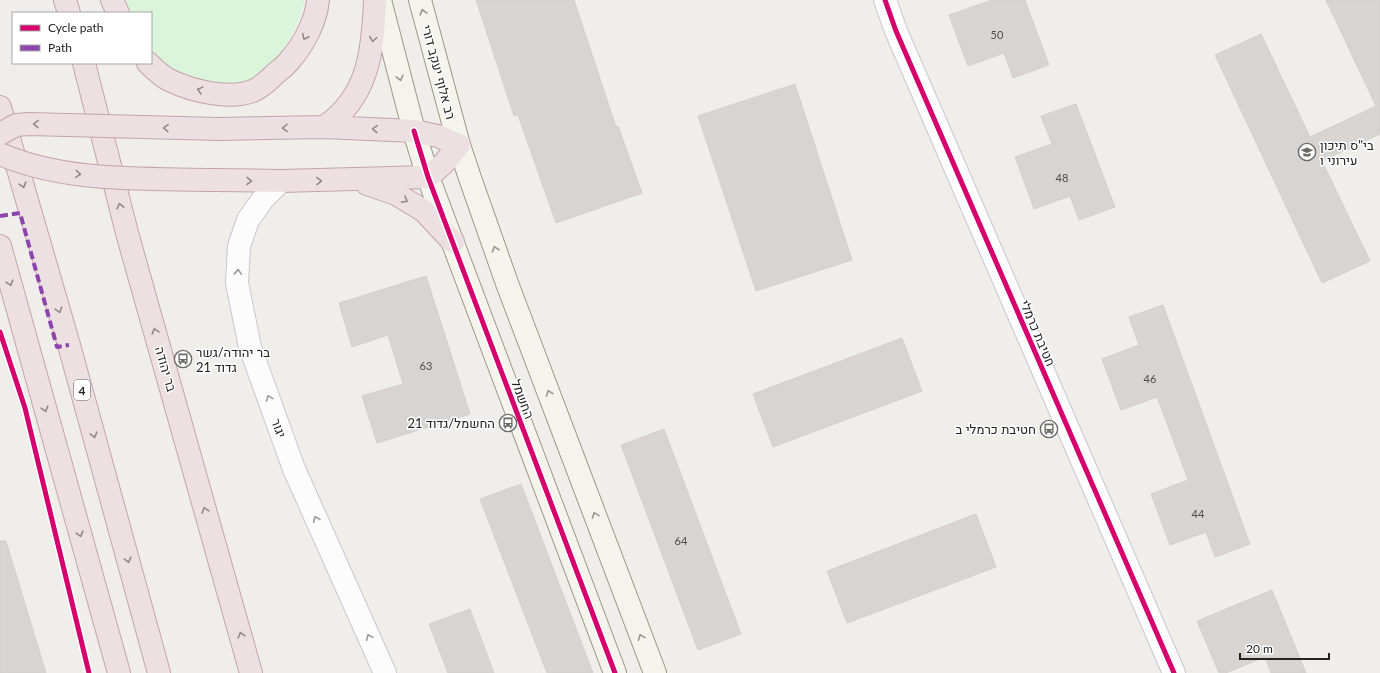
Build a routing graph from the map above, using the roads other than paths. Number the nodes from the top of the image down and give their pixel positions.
1 (65, 0) edge
2 (112, 0) edge
3 (318, 0) edge
4 (375, 0) edge
5 (380, 0) edge
6 (420, 0) edge
7 (886, 0) edge
8 (69, 12) edge
9 (118, 12) edge
10 (84, 64) edge
11 (149, 64) edge
12 (0, 107) edge
13 (324, 127) junction
14 (414, 131) junction
15 (0, 134) edge
16 (459, 145) junction
17 (0, 154) edge
18 (428, 177) junction
19 (356, 180) junction
20 (282, 181) junction
21 (453, 242) junction
22 (0, 246) edge
23 (117, 667) edge
24 (159, 673) edge
25 (251, 673) edge
26 (385, 673) edge
27 (615, 673) edge
28 (655, 673) edge
29 (1174, 673) edge

1 - 8 highway
2 - 9 highway
3 -> 11 highway
4 -> 13 highway
5 -> 14 street
16 -> 6 street, רב אלוף יעקב דורי
7 - 29 street, חטיבת כרמלי
25 -> 10 highway, בר יהודה
12 -> 24 highway, 4
14 -> 13 highway
13 -> 15 highway, bridge
14 - 16 highway
14 - 18 street, החשמל
16 - 18 highway
28 -> 16 street, החשמל
17 -> 20 highway, bridge
18 - 19 highway
18 - 21 street, החשמל
20 -> 19 highway
19 -> 21 highway
26 -> 20 street, יגור
21 - 27 street, החשמל
22 -> 23 highway

